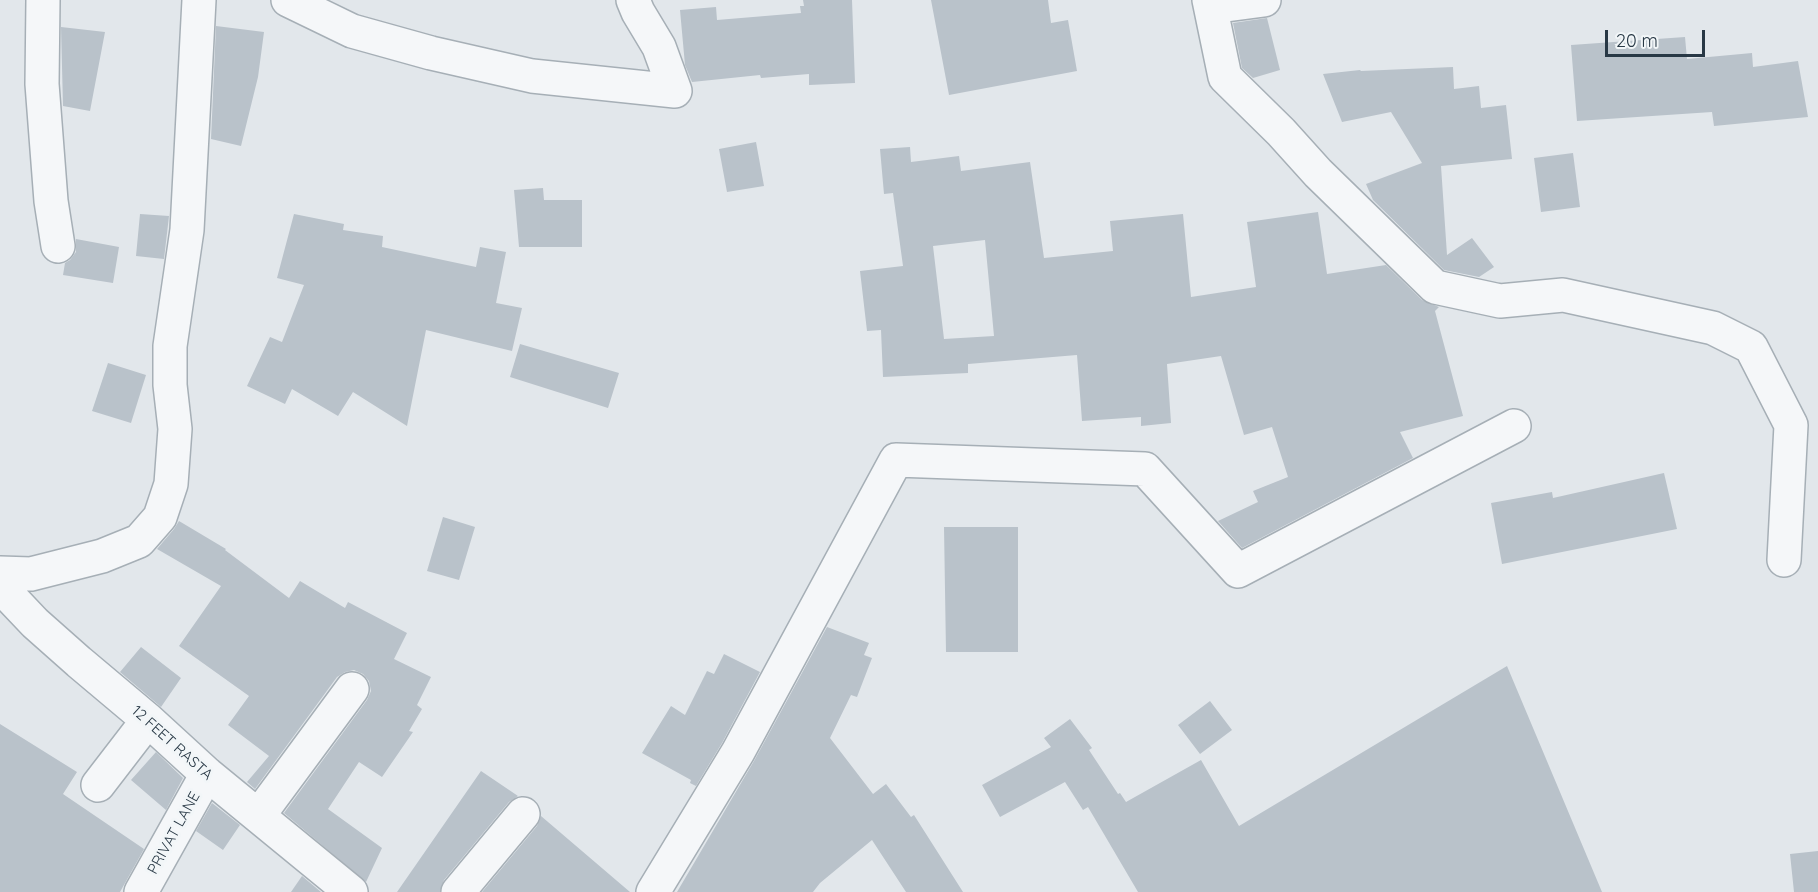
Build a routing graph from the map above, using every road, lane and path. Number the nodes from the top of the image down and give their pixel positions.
1 (43, 0) edge
2 (199, 0) edge
3 (288, 0) edge
4 (633, 0) edge
5 (1264, 0) edge
6 (1210, 3) edge
7 (58, 246) dead end
8 (1514, 426) dead end
9 (1784, 560) dead end
10 (0, 573) edge
11 (0, 586) edge
12 (352, 689) dead end
13 (148, 720) junction
14 (207, 774) junction
15 (98, 785) dead end
16 (523, 814) dead end
17 (259, 815) junction
18 (141, 892) edge
19 (351, 892) edge
20 (458, 892) edge
21 (654, 892) edge

1 - 7 street
2 - 10 street
3 - 4 street
5 - 6 street
6 - 9 street
8 - 21 street
11 - 13 street, 12 FEET RASTA
12 - 17 street
13 - 14 street, 12 FEET RASTA
13 - 15 street
14 - 17 street, 12 FEET RASTA
14 - 18 street, PRIVAT LANE
16 - 20 street
17 - 19 street, 12 FEET RASTA

